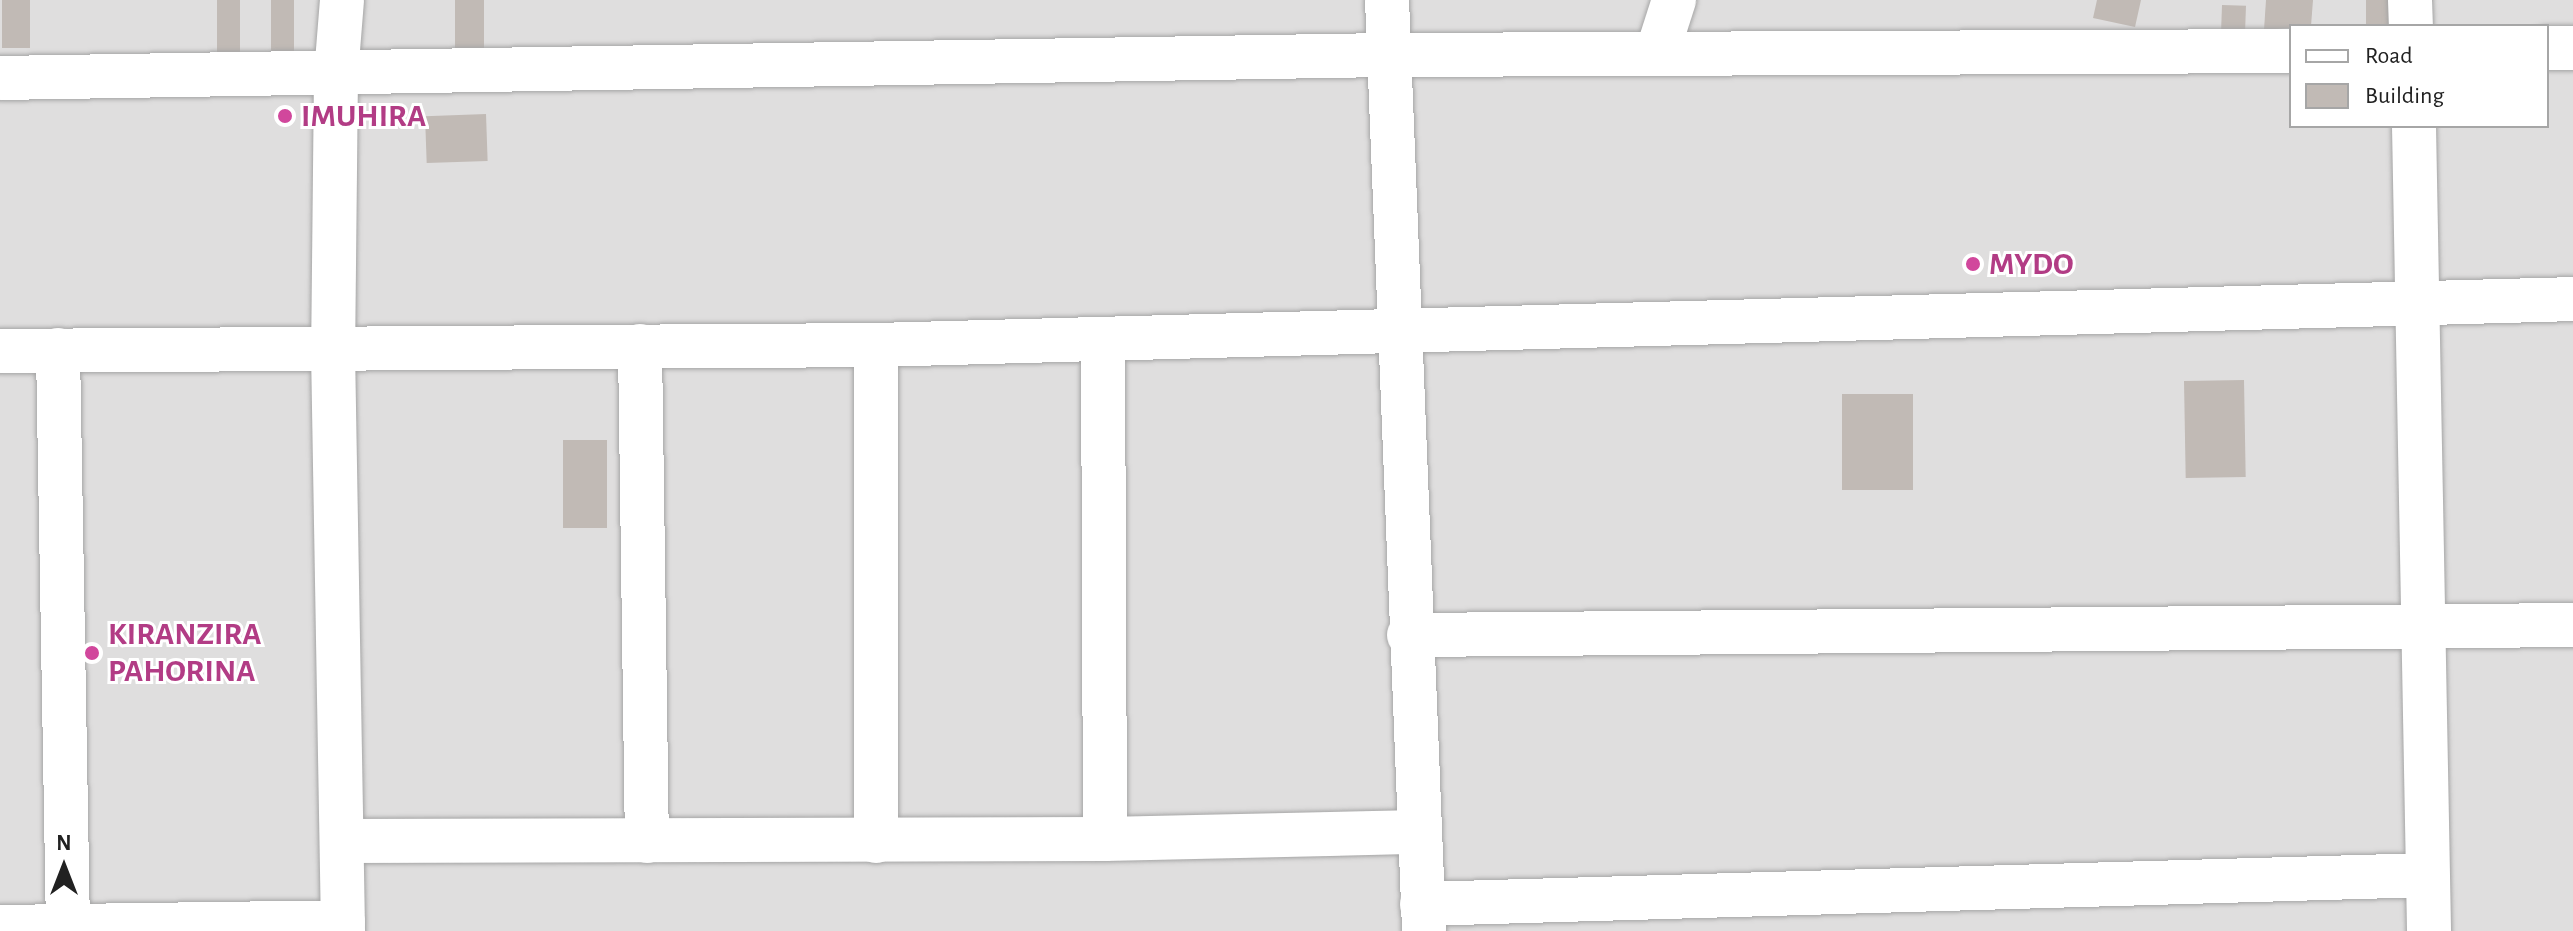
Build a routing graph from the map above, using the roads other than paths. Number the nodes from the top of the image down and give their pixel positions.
1 (342, 0) edge
2 (1387, 0) edge
3 (1674, 0) edge
4 (2410, 0) edge
5 (2411, 24) edge
6 (2549, 48) edge
7 (2573, 48) edge
8 (2289, 51) edge
9 (1657, 53) junction
10 (1389, 55) junction
11 (336, 74) junction
12 (0, 78) edge
13 (2414, 128) edge
14 (2573, 299) edge
15 (2417, 302) junction
16 (1398, 331) junction
17 (1103, 339) junction
18 (876, 345) junction
19 (640, 346) junction
20 (58, 350) junction
21 (333, 350) junction
22 (0, 351) edge
23 (2573, 625) edge
24 (2426, 626) junction
25 (1409, 635) junction
26 (1419, 832) junction
27 (1105, 839) junction
28 (342, 841) junction
29 (647, 841) junction
30 (876, 841) junction
31 (2426, 875) junction
32 (1423, 917) edge
33 (68, 926) junction
34 (0, 927) edge
35 (343, 927) edge
36 (2429, 931) edge

1 - 11 street
2 - 10 street
3 - 9 street
4 - 5 street
6 - 7 street
8 - 9 street
9 - 10 street
10 - 11 street
10 - 16 street
11 - 12 street
11 - 21 street
13 - 15 street
14 - 15 street
15 - 16 street
15 - 24 street
16 - 17 street
16 - 25 street
17 - 18 street
17 - 27 street
18 - 19 street
18 - 30 street
19 - 21 street
19 - 29 street
20 - 21 street
20 - 22 street
20 - 33 street
21 - 28 street
23 - 24 street
24 - 25 street
24 - 31 street
25 - 26 street
26 - 27 street
26 - 32 street
27 - 30 street
28 - 29 street
28 - 35 street
29 - 30 street
31 - 32 street
31 - 36 street
33 - 34 street
33 - 35 street

